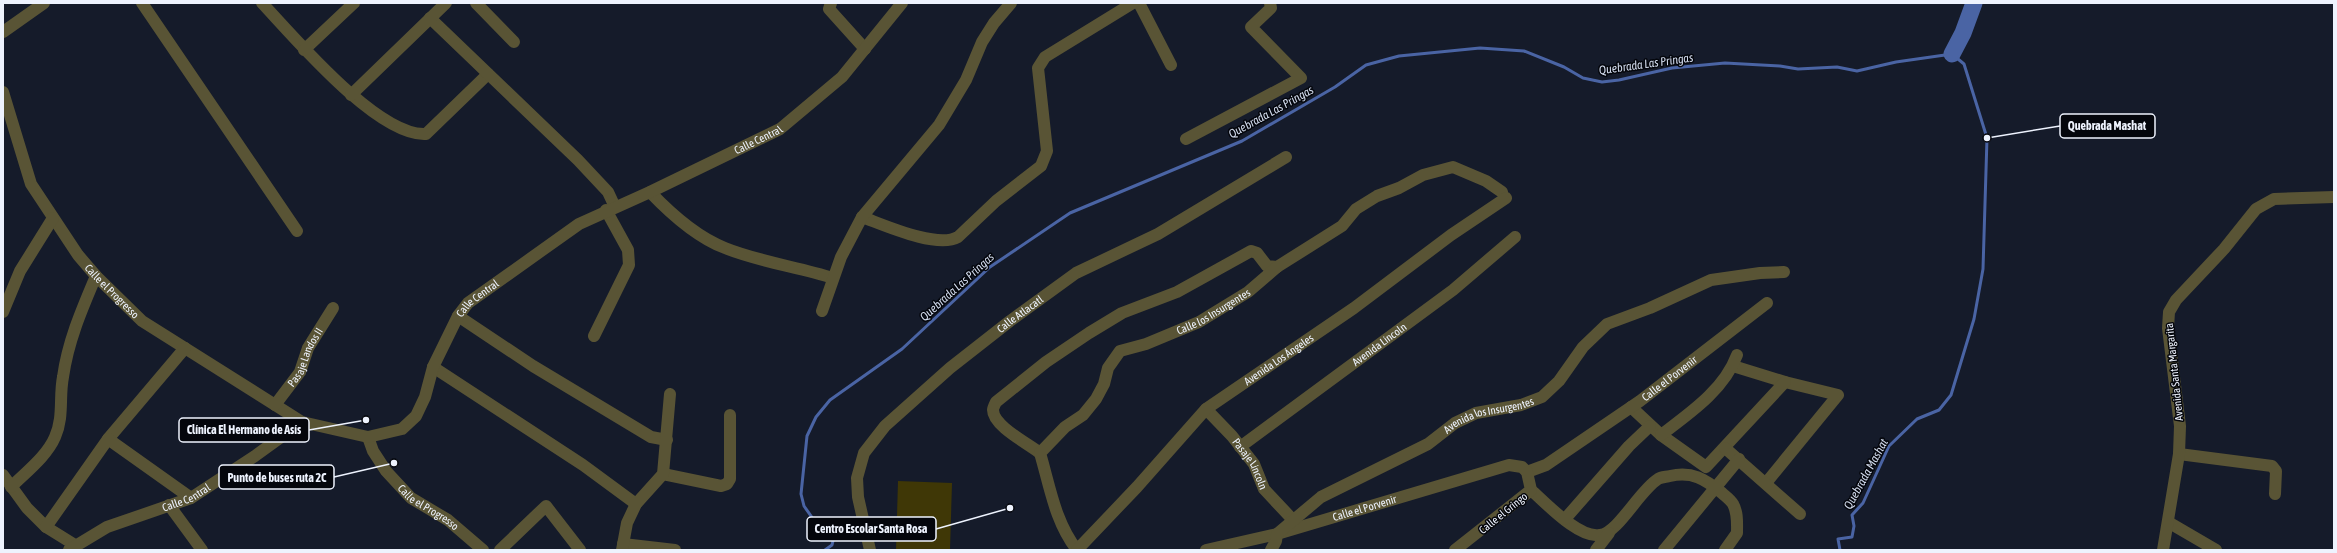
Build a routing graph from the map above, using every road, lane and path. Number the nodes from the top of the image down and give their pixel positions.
1 (44, 3) edge
2 (142, 3) edge
3 (262, 3) edge
4 (354, 3) edge
5 (446, 3) edge
6 (476, 3) edge
7 (831, 3) edge
8 (902, 3) edge
9 (1011, 3) edge
10 (1133, 3) edge
11 (1139, 3) edge
12 (1270, 3) edge
13 (430, 18) junction
14 (3, 32) edge
15 (514, 42) dead end
16 (865, 49) junction
17 (304, 50) junction
18 (1171, 65) dead end
19 (488, 74) junction
20 (3, 92) edge
21 (351, 95) junction
22 (1186, 139) dead end
23 (1286, 157) dead end
24 (650, 192) junction
25 (1504, 195) joint
26 (2334, 197) edge
27 (611, 208) junction
28 (862, 217) junction
29 (53, 218) junction
30 (297, 231) dead end
31 (1515, 237) dead end
32 (1277, 267) junction
33 (1784, 272) dead end
34 (96, 276) junction
35 (833, 278) junction
36 (1767, 302) dead end
37 (333, 308) dead end
38 (822, 311) dead end
39 (3, 312) edge
40 (458, 316) junction
41 (594, 336) dead end
42 (185, 348) junction
43 (433, 367) junction
44 (1785, 382) junction
45 (670, 394) dead end
46 (275, 404) junction
47 (1631, 407) junction
48 (1206, 409) junction
49 (730, 415) dead end
50 (302, 422) junction
51 (1650, 426) junction
52 (1661, 435) junction
53 (368, 437) junction
54 (108, 439) junction
55 (667, 440) junction
56 (1240, 446) junction
57 (1725, 448) junction
58 (1040, 453) junction
59 (2179, 454) junction
60 (1739, 459) junction
61 (1525, 470) junction
62 (663, 474) junction
63 (3, 475) edge
64 (1766, 483) junction
65 (11, 487) junction
66 (1715, 487) junction
67 (1531, 490) junction
68 (2275, 494) dead end
69 (191, 498) junction
70 (636, 504) junction
71 (169, 506) junction
72 (1800, 514) dead end
73 (1565, 519) junction
74 (1292, 520) junction
75 (2168, 522) junction
76 (46, 527) junction
77 (1609, 533) junction
78 (1277, 534) junction
79 (622, 547) edge
80 (72, 548) edge
81 (202, 550) edge
82 (483, 550) edge
83 (500, 550) edge
84 (580, 550) edge
85 (675, 550) edge
86 (870, 550) edge
87 (1077, 550) edge
88 (1206, 550) edge
89 (1271, 550) edge
90 (1455, 550) edge
91 (1596, 550) edge
92 (1664, 550) edge
93 (1725, 550) edge
94 (2163, 550) edge
95 (2216, 550) edge

1 - 14 street
2 - 30 street
3 - 17 street
4 - 17 street
5 - 13 street
6 - 15 street
7 - 16 street
8 - 16 street, Calle Central
9 - 28 street
10 - 28 street
11 - 18 street
12 - 22 street
13 - 19 street
13 - 21 street
16 - 24 street, Calle Central
17 - 21 street
19 - 21 street
19 - 27 street
20 - 29 street, Calle el Progresso
23 - 86 street, Calle Atlacatl
24 - 27 street, Calle Central
24 - 35 street
25 - 32 street, Calle los Insurgentes
25 - 48 street, Avenida Los Ángeles
26 - 59 street, Avenida Santa Margarita
27 - 40 street, Calle Central
27 - 41 street
28 - 35 street
29 - 34 street, Calle el Progresso
29 - 39 street
31 - 56 street, Avenida Lincoln
32 - 58 street, Calle los Insurgentes
32 - 58 street
33 - 74 street, Avenida los Insurgentes
34 - 42 street, Calle el Progresso
34 - 65 street
35 - 38 street
36 - 47 street, Calle el Porvenir
37 - 46 street, Pasaje Landos II
40 - 43 street, Calle Central
40 - 55 street
42 - 46 street, Calle el Progresso
42 - 54 street
43 - 53 street, Calle Central
43 - 70 street
44 - 52 street
44 - 57 street
44 - 64 street
45 - 55 street
46 - 50 street, Calle el Progresso
47 - 51 street
47 - 61 street, Calle el Porvenir
48 - 56 street, Pasaje Lincoln
48 - 87 street, Avenida Los Ángeles
49 - 62 street
50 - 53 street, Calle Central
50 - 69 street, Calle Central
51 - 52 street
51 - 73 street
52 - 57 street
53 - 82 street, Calle el Progresso
54 - 69 street
54 - 76 street
55 - 62 street
56 - 74 street, Pasaje Lincoln
57 - 60 street
58 - 87 street
59 - 68 street
59 - 75 street, Avenida Santa Margarita
60 - 64 street
60 - 66 street
61 - 67 street, Calle el Gringo
61 - 78 street, Calle el Porvenir
62 - 70 street
63 - 65 street
64 - 72 street
65 - 76 street
66 - 77 street
66 - 92 street
66 - 93 street
67 - 73 street
67 - 90 street, Calle el Gringo
69 - 71 street, Calle Central
70 - 79 street
71 - 80 street, Calle Central
71 - 81 street
73 - 77 street
74 - 78 street, Avenida los Insurgentes
75 - 94 street, Avenida Santa Margarita
75 - 95 street
76 - 80 street
77 - 91 street
78 - 88 street, Calle el Porvenir
78 - 89 street
79 - 85 street
83 - 84 street

